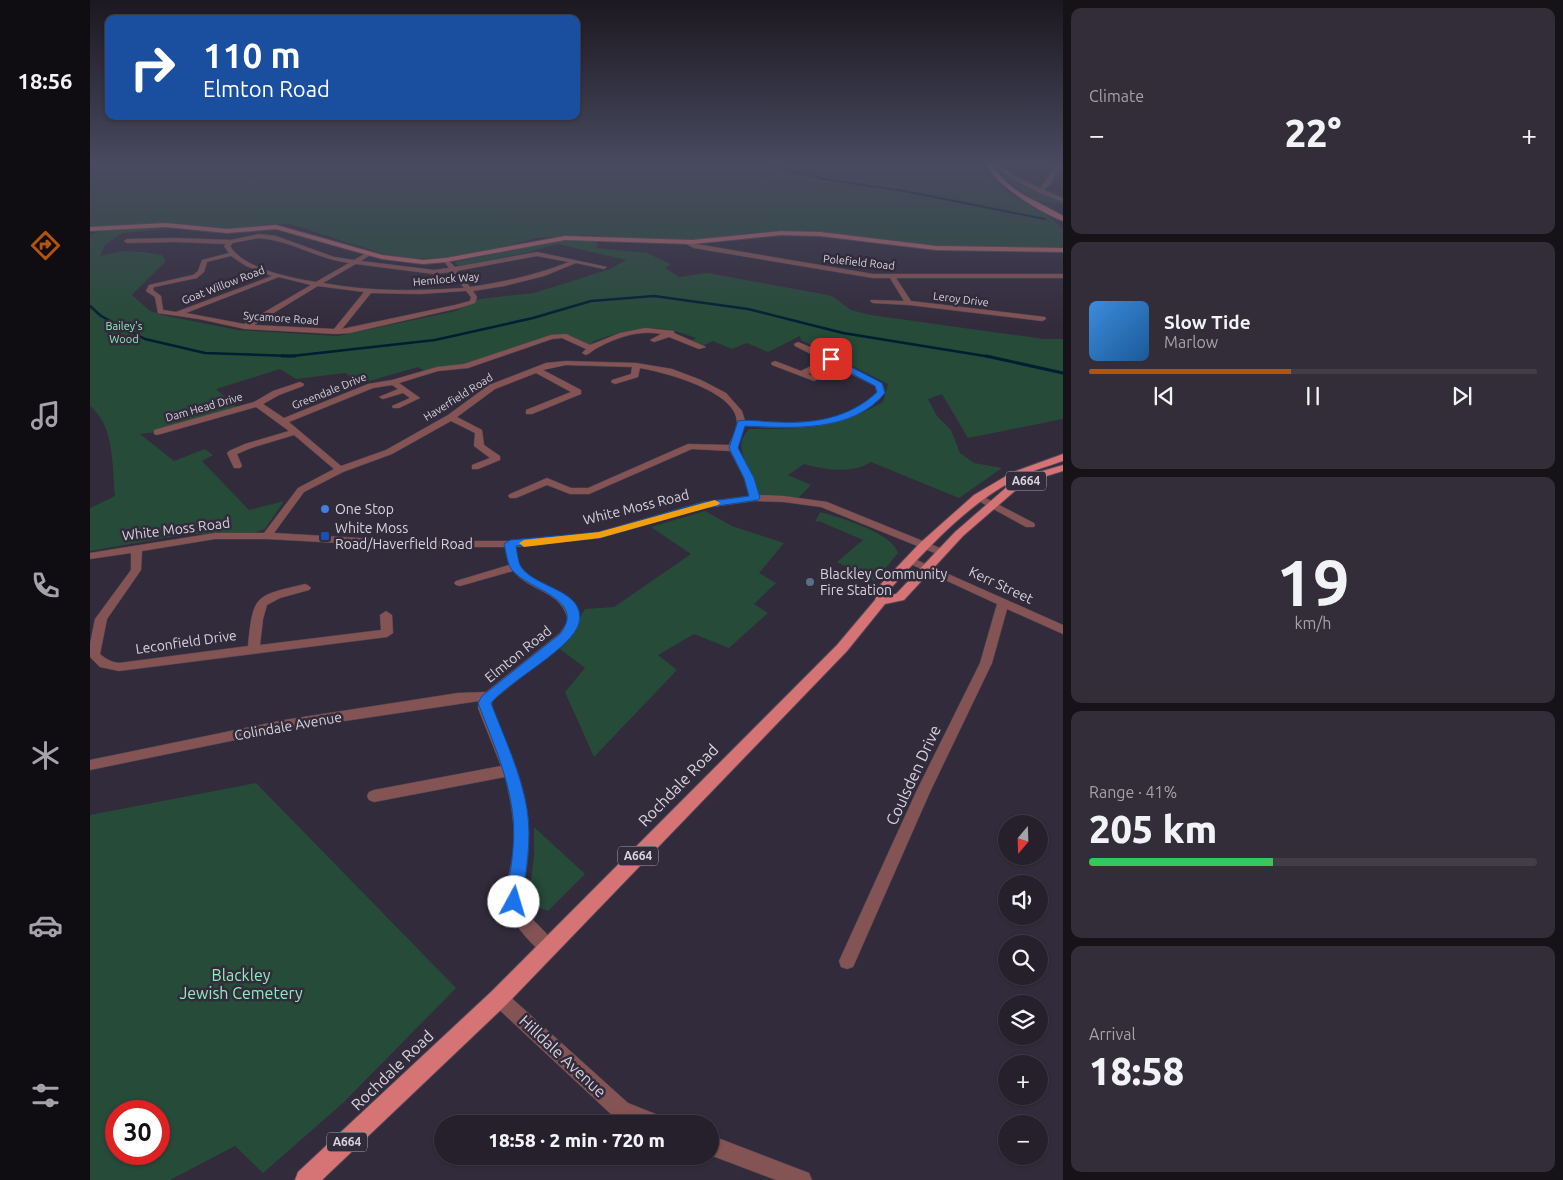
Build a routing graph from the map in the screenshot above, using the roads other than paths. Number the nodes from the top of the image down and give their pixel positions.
1 (92, 230) edge
2 (189, 241) junction
3 (127, 242) dead end
4 (231, 242) junction
5 (686, 242) junction
6 (181, 248) dead end
7 (1063, 250) edge
8 (232, 254) junction
9 (368, 254) junction
10 (446, 260) junction
11 (574, 262) junction
12 (352, 263) junction
13 (604, 267) dead end
14 (455, 270) junction
15 (277, 276) junction
16 (892, 276) junction
17 (1063, 276) edge
18 (316, 284) junction
19 (467, 288) junction
20 (369, 291) junction
21 (873, 301) dead end
22 (909, 303) junction
23 (177, 314) junction
24 (1042, 319) dead end
25 (245, 327) junction
26 (336, 332) junction
27 (671, 334) junction
28 (654, 340) dead end
29 (798, 344) dead end
30 (702, 346) dead end
31 (590, 348) junction
32 (831, 359) junction
33 (583, 363) junction
34 (776, 363) dead end
35 (636, 366) junction
36 (537, 370) junction
37 (801, 374) junction
38 (814, 379) dead end
39 (393, 382) junction
40 (615, 382) dead end
41 (300, 384) dead end
42 (404, 390) junction
43 (383, 397) dead end
44 (257, 404) junction
45 (396, 406) dead end
46 (529, 412) dead end
47 (451, 417) junction
48 (283, 421) junction
49 (741, 423) junction
50 (157, 432) dead end
51 (296, 432) junction
52 (733, 448) junction
53 (1063, 457) edge
54 (237, 466) dead end
55 (475, 467) dead end
56 (1063, 468) edge
57 (340, 470) junction
58 (513, 496) dead end
59 (978, 496) junction
60 (755, 498) junction
61 (994, 504) junction
62 (1030, 525) dead end
63 (267, 536) junction
64 (510, 544) junction
65 (924, 545) junction
66 (137, 548) junction
67 (941, 552) junction
68 (90, 556) edge
69 (910, 560) junction
70 (515, 567) junction
71 (927, 567) junction
72 (460, 583) dead end
73 (305, 588) dead end
74 (881, 601) junction
75 (1003, 602) junction
76 (386, 615) dead end
77 (1063, 630) edge
78 (254, 648) junction
79 (486, 699) junction
80 (90, 765) edge
81 (510, 770) junction
82 (374, 796) dead end
83 (548, 948) junction
84 (847, 961) dead end
85 (499, 998) junction
86 (634, 1115) edge
87 (719, 1148) edge
88 (306, 1180) edge
89 (802, 1180) edge

1 - 9 street
2 - 3 street
2 - 4 street
2 - 6 street
4 - 8 street
4 - 12 street
5 - 7 street
5 - 10 street
5 - 16 street, Polefield Road
8 - 15 street, Hemlock Way
8 - 23 street, Sycamore Road
9 - 10 street
9 - 12 street
10 - 14 street
11 - 13 street
11 - 14 street
11 - 19 street, Hemlock Way
12 - 14 street
12 - 18 street
14 - 19 street
15 - 18 street, Hemlock Way
15 - 23 street, Goat Willow Road
16 - 17 street, Polefield Road
16 - 22 street
18 - 20 street, Hemlock Way
18 - 25 street
19 - 20 street, Hemlock Way
19 - 26 street, Sycamore Road
20 - 26 street
21 - 22 street, Leroy Drive
22 - 24 street, Leroy Drive
23 - 25 street, Sycamore Road
25 - 26 street, Sycamore Road
27 - 28 street
27 - 30 street
27 - 31 street
29 - 32 street
31 - 33 street
31 - 39 street, Greendale Drive
32 - 37 street
32 - 49 street
33 - 35 street, Haverfield Road
33 - 36 street, Haverfield Road
34 - 37 street
35 - 40 street
35 - 49 street, Haverfield Road
36 - 46 street
36 - 47 street, Haverfield Road
37 - 38 street
39 - 42 street
39 - 48 street, Greendale Drive
41 - 44 street, Dam Head Drive
42 - 43 street
42 - 45 street
44 - 48 street, Dam Head Drive
44 - 50 street, Dam Head Drive
47 - 55 street
47 - 57 street, Haverfield Road
48 - 51 street, Dam Head Drive
49 - 52 street
51 - 54 street
51 - 57 street, Dam Head Drive
52 - 58 street
52 - 60 street
53 - 59 main road, Rochdale Road
56 - 61 main road, A664
57 - 63 street, Haverfield Road
59 - 61 street
59 - 65 main road, Rochdale Road
60 - 64 street, White Moss Road
60 - 65 street, White Moss Road
61 - 62 street
61 - 67 main road, A664
63 - 64 street, White Moss Road
63 - 66 street, White Moss Road
64 - 70 street
65 - 67 street, White Moss Road
65 - 69 main road, Rochdale Road
66 - 68 street, White Moss Road
66 - 78 street, Leconfield Drive
67 - 71 main road, A664
69 - 71 street, Kerr Street
69 - 74 main road, Rochdale Road
70 - 72 street
70 - 79 street, Elmton Road
71 - 74 main road, A664
71 - 75 street, Kerr Street
73 - 78 street
74 - 83 main road, Rochdale Road / A664
75 - 77 street, Kerr Street
75 - 84 street, Coulsden Drive
76 - 78 street, Leconfield Drive
79 - 80 street, Colindale Avenue
79 - 81 street
81 - 82 street
81 - 83 street
83 - 85 main road, Rochdale Road / A664
85 - 86 street, Hilldale Avenue
85 - 88 main road, Rochdale Road / A664
87 - 89 street

